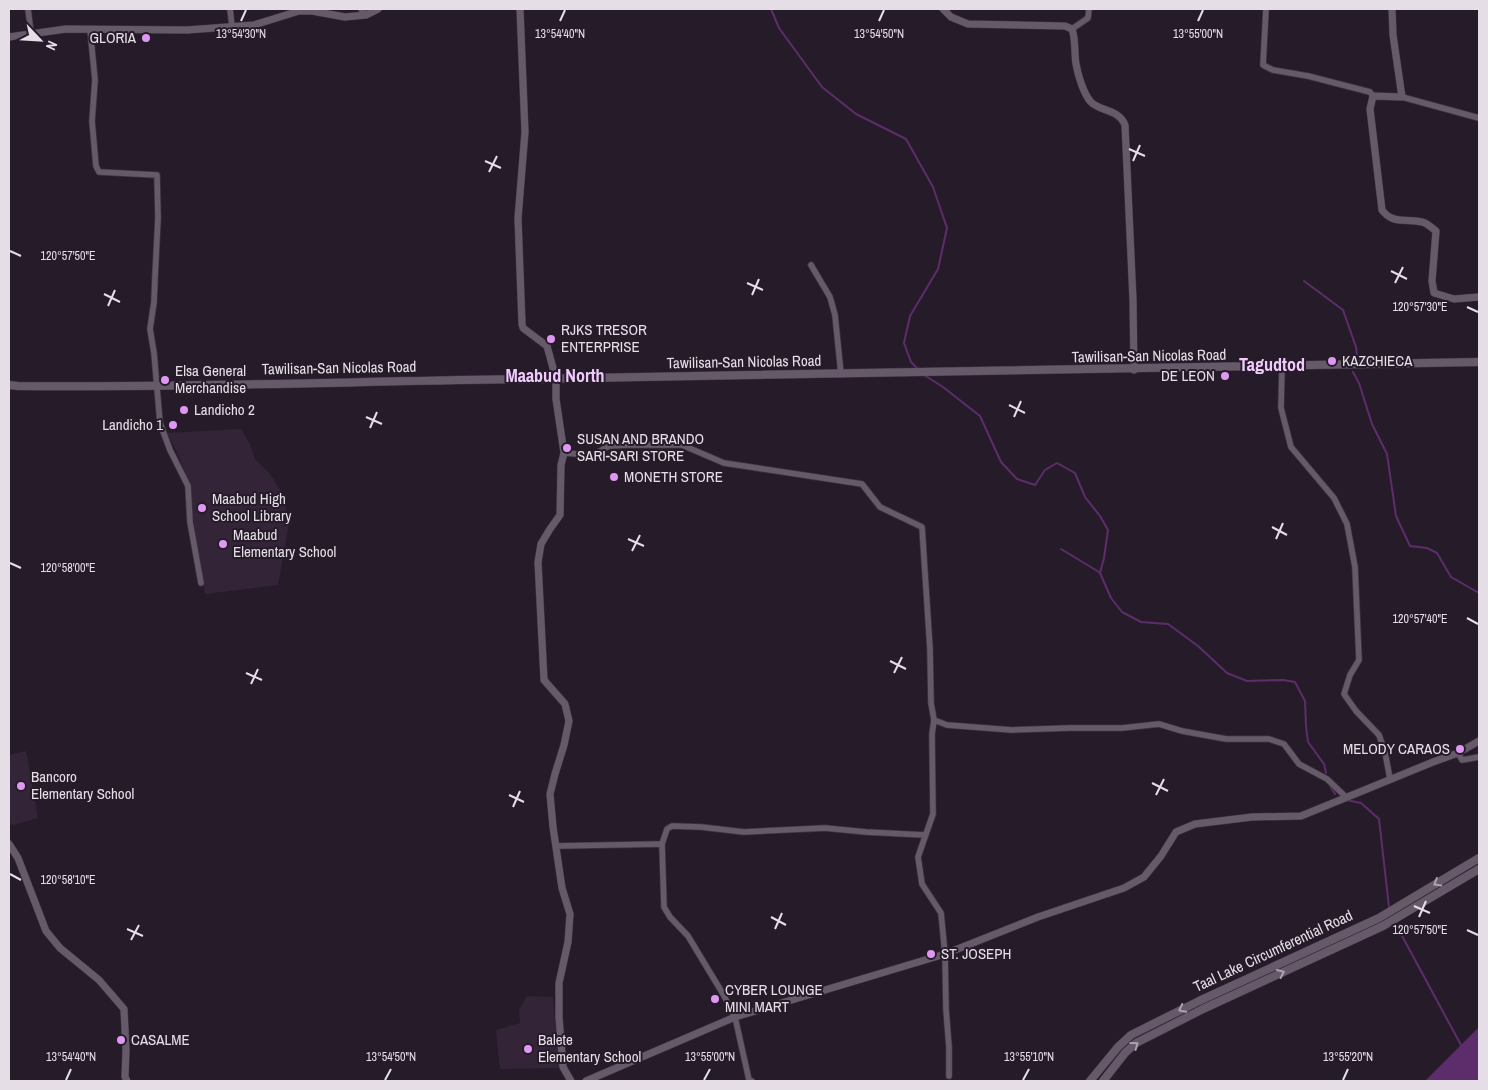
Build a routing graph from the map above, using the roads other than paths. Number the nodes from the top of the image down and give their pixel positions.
1 (28, 9) edge
2 (230, 9) edge
3 (361, 9) edge
4 (378, 9) edge
5 (520, 9) edge
6 (943, 9) edge
7 (1089, 9) edge
8 (1266, 9) edge
9 (1392, 9) edge
10 (366, 15) junction
11 (232, 26) junction
12 (90, 29) junction
13 (1072, 29) junction
14 (31, 34) junction
15 (9, 37) edge
16 (1373, 96) junction
17 (1402, 97) junction
18 (1479, 118) edge
19 (811, 265) dead end
20 (1479, 297) edge
21 (1479, 362) edge
22 (1282, 367) junction
23 (1134, 370) junction
24 (840, 374) junction
25 (556, 378) junction
26 (9, 385) edge
27 (156, 386) junction
28 (564, 453) junction
29 (201, 583) dead end
30 (934, 720) junction
31 (1479, 740) edge
32 (1458, 753) junction
33 (1479, 757) edge
34 (1390, 779) junction
35 (1346, 797) junction
36 (925, 835) junction
37 (9, 844) edge
38 (662, 844) junction
39 (556, 846) junction
40 (1479, 858) edge
41 (1479, 869) edge
42 (1393, 910) junction
43 (1398, 918) junction
44 (945, 954) junction
45 (735, 1017) junction
46 (949, 1076) dead end
47 (127, 1081) edge
48 (571, 1081) edge
49 (586, 1081) edge
50 (749, 1081) edge
51 (1090, 1081) edge
52 (1103, 1081) edge

1 - 14 street
2 - 11 street
3 - 10 street
4 - 10 street
5 - 25 street
6 - 13 street
7 - 13 street
8 - 16 street
9 - 17 street
10 - 11 street
11 - 12 street
12 - 14 street
12 - 27 street
13 - 23 street
14 - 15 street
16 - 17 street
16 - 20 street
17 - 18 street
19 - 24 street
21 - 22 main road, Tawilisan-San Nicolas Road
22 - 23 main road, Tawilisan-San Nicolas Road
22 - 34 street
23 - 24 main road, Tawilisan-San Nicolas Road
24 - 25 main road, Tawilisan-San Nicolas Road
25 - 27 main road, Tawilisan-San Nicolas Road
25 - 28 street
26 - 27 main road, Tawilisan-San Nicolas Road
27 - 29 street
28 - 30 street
28 - 39 street
30 - 35 street
30 - 36 street
31 - 32 street
32 - 33 street
32 - 34 street
34 - 35 street
35 - 44 street
36 - 38 street
36 - 44 street
37 - 47 street
38 - 39 street
38 - 45 street
39 - 48 street
40 -> 42 main road, Taal Lake Circumferential Road
41 - 43 main road, Taal Lake Circumferential Road
42 - 43 main road
42 -> 51 main road, Taal Lake Circumferential Road
52 -> 43 main road, Taal Lake Circumferential Road
44 - 45 street
44 - 46 street
45 - 49 street
45 - 50 street

